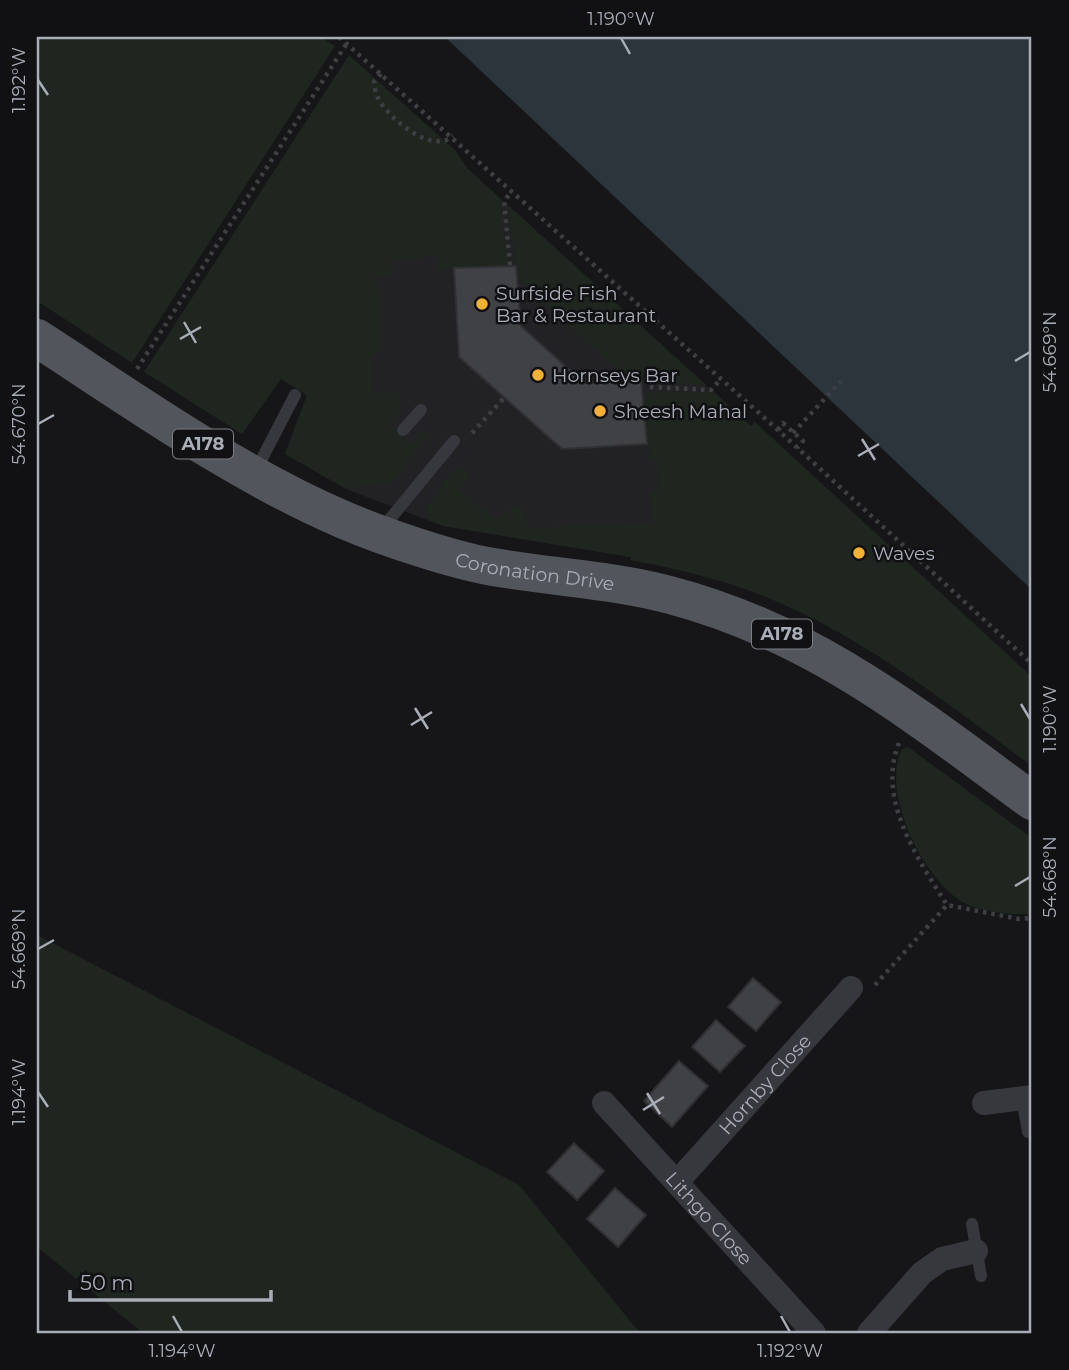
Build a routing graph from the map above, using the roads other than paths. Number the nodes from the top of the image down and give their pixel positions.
1 (37, 338) edge
2 (295, 394) dead end
3 (421, 410) dead end
4 (402, 430) dead end
5 (454, 441) dead end
6 (253, 476) junction
7 (379, 533) junction
8 (1032, 801) edge
9 (851, 988) road end
10 (1027, 1098) edge
11 (604, 1103) dead end
12 (984, 1103) dead end
13 (1028, 1132) dead end
14 (678, 1181) junction
15 (972, 1224) dead end
16 (976, 1251) junction
17 (981, 1276) dead end
18 (814, 1333) edge
19 (869, 1333) edge

1 - 6 main road, Coronation Drive / A178
2 - 6 lane
3 - 4 lane
5 - 7 lane
6 - 7 main road, Coronation Drive / A178
7 - 8 main road, Coronation Drive / A178
9 - 14 street, Hornby Close
10 - 12 street
10 - 13 lane
11 - 14 street, Lithgo Close
14 - 18 street, Lithgo Close
15 - 16 lane
16 - 17 lane
16 - 19 street

